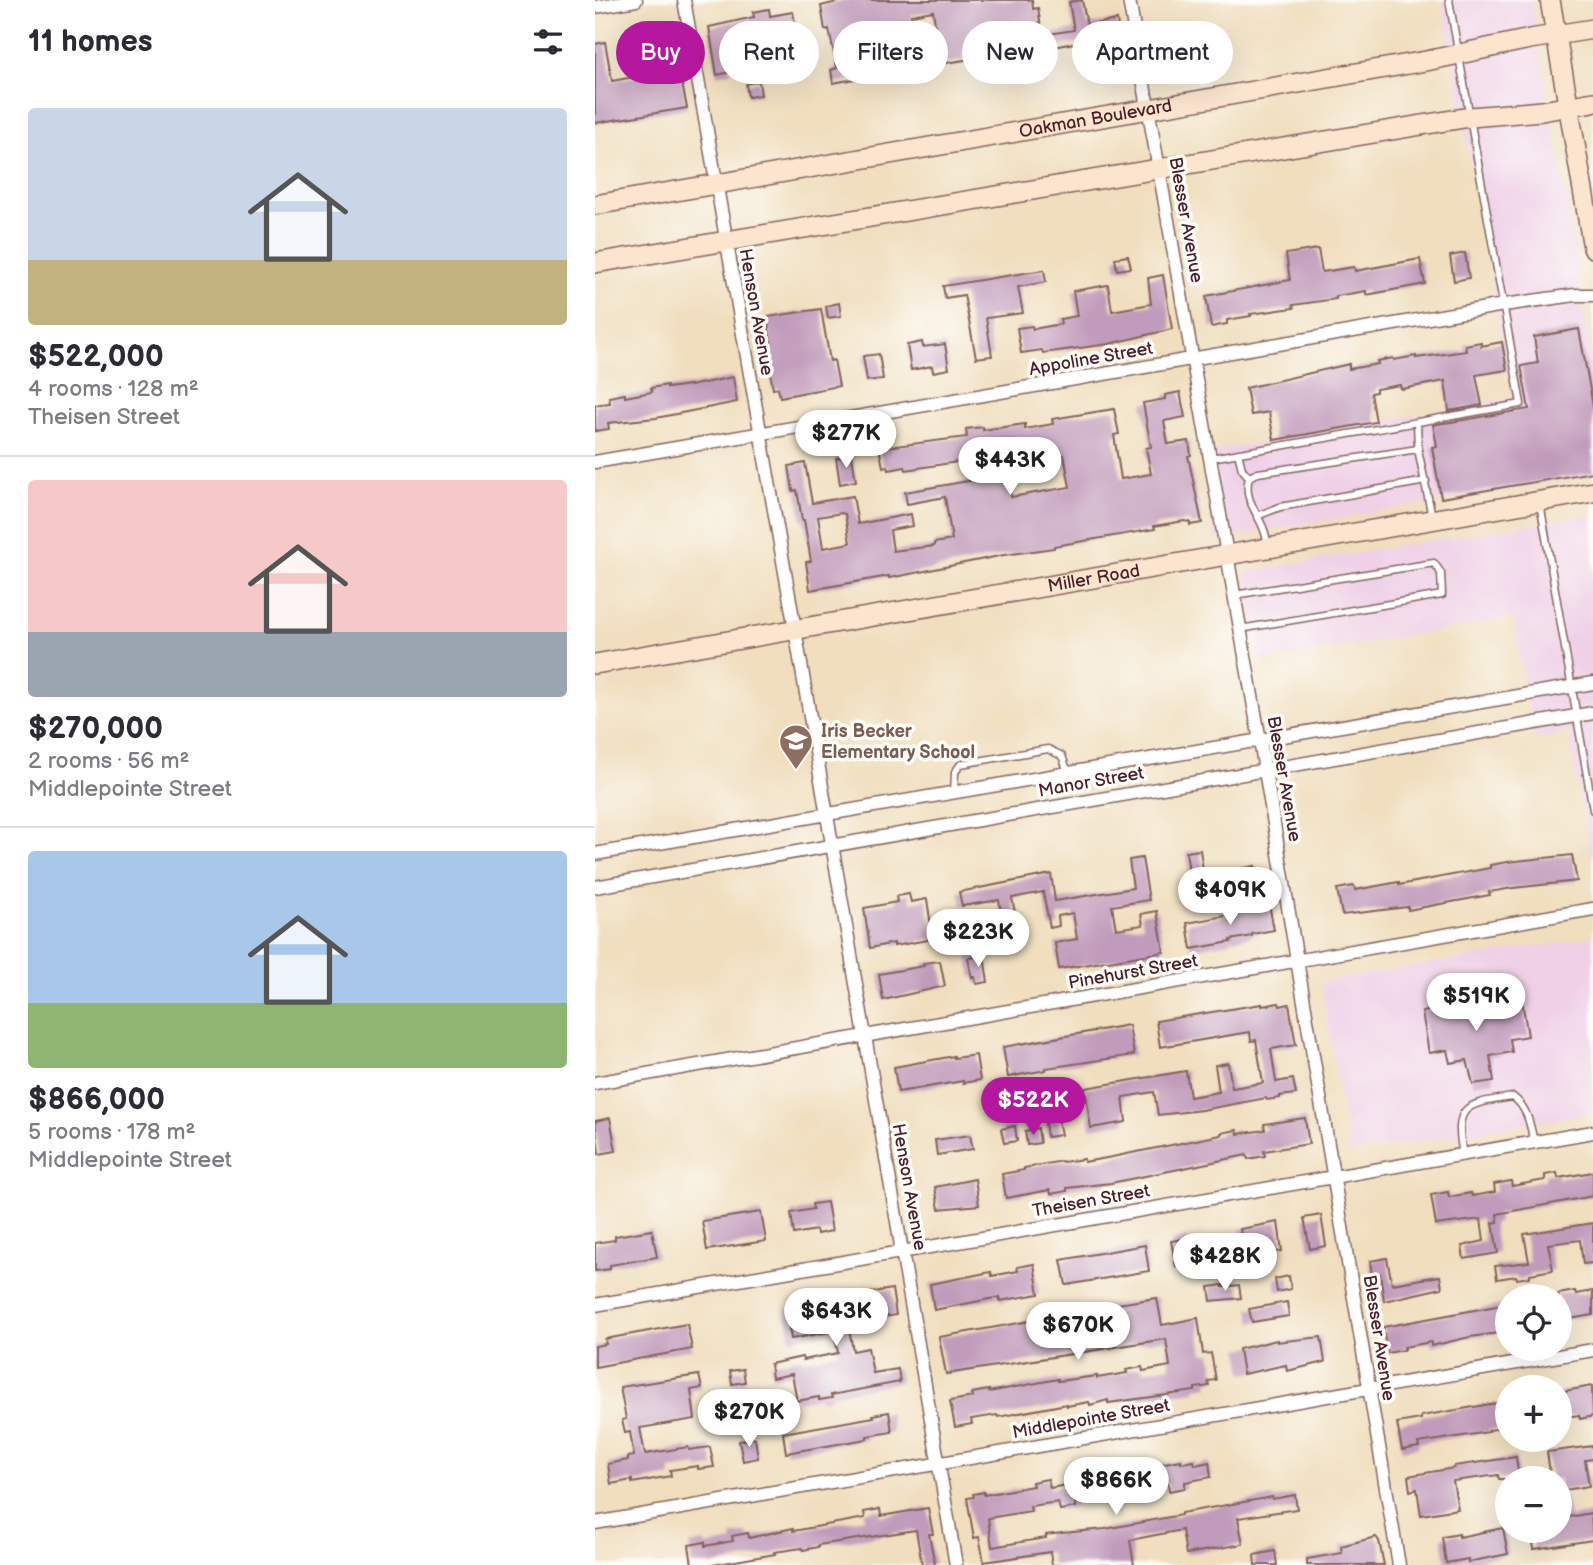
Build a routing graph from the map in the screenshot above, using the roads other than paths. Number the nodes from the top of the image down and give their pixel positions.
1 (636, 0) edge
2 (684, 0) edge
3 (1129, 0) edge
4 (1449, 0) edge
5 (1550, 0) edge
6 (595, 7) edge
7 (1593, 29) edge
8 (1555, 34) junction
9 (1458, 54) junction
10 (1593, 102) edge
11 (1567, 107) junction
12 (1148, 108) junction
13 (1470, 117) junction
14 (1160, 169) junction
15 (716, 184) junction
16 (595, 205) edge
17 (726, 243) junction
18 (1593, 248) edge
19 (595, 263) edge
20 (1593, 295) edge
21 (1504, 305) junction
22 (1193, 359) junction
23 (1417, 422) junction
24 (760, 433) junction
25 (1418, 449) junction
26 (1238, 453) junction
27 (1210, 458) junction
28 (595, 462) edge
29 (1249, 477) junction
30 (1426, 481) junction
31 (1593, 492) edge
32 (1539, 501) junction
33 (1258, 516) junction
34 (1433, 520) junction
35 (1269, 548) junction
36 (1227, 555) junction
37 (1234, 595) junction
38 (795, 629) junction
39 (1240, 629) junction
40 (595, 664) edge
41 (1593, 683) edge
42 (1570, 687) junction
43 (1593, 713) edge
44 (1576, 716) junction
45 (1260, 741) junction
46 (1265, 770) junction
47 (1069, 774) junction
48 (954, 794) junction
49 (1593, 810) edge
50 (827, 816) junction
51 (832, 845) junction
52 (595, 854) edge
53 (595, 887) edge
54 (1593, 909) edge
55 (1298, 961) junction
56 (865, 1036) junction
57 (595, 1083) edge
58 (1593, 1132) edge
59 (1534, 1142) junction
60 (1463, 1155) junction
61 (1334, 1177) junction
62 (902, 1252) junction
63 (595, 1305) edge
64 (1593, 1350) edge
65 (1370, 1389) junction
66 (938, 1464) junction
67 (595, 1523) edge
68 (956, 1565) edge
69 (1399, 1565) edge

1 - 6 street
2 - 15 street, Henson Avenue
3 - 12 street, Blesser Avenue
4 - 9 lane
5 - 8 street
7 - 8 street, Oakman Boulevard
8 - 9 street, Oakman Boulevard
8 - 11 street
9 - 12 street, Oakman Boulevard
9 - 13 lane
10 - 11 street
11 - 13 street
11 - 18 street
12 - 14 street, Blesser Avenue
12 - 15 street, Oakman Boulevard
13 - 14 street
13 - 21 lane
14 - 17 street
14 - 22 street, Blesser Avenue
15 - 16 street, Oakman Boulevard
15 - 17 street, Henson Avenue
17 - 19 street
17 - 24 street, Henson Avenue
20 - 21 street, Appoline Street
21 - 22 street, Appoline Street
21 - 23 lane
22 - 24 street, Appoline Street
22 - 27 street, Blesser Avenue
23 - 25 lane
23 - 26 lane
24 - 28 street, Appoline Street
24 - 38 street, Henson Avenue
25 - 29 lane
25 - 30 lane
26 - 27 lane
26 - 29 lane
27 - 36 street, Blesser Avenue
29 - 33 lane
30 - 33 lane
30 - 34 lane
31 - 32 street, Miller Road
32 - 34 street, Miller Road
32 - 42 lane
33 - 35 lane
34 - 35 street, Miller Road
35 - 36 street, Miller Road
36 - 37 street, Blesser Avenue
36 - 38 street, Miller Road
37 - 39 street, Blesser Avenue
37 - 39 lane
38 - 40 street, Miller Road
38 - 50 street, Henson Avenue
39 - 45 street, Blesser Avenue
41 - 42 street, Manor Street
42 - 44 lane
42 - 45 street, Manor Street
43 - 44 street, Manor Street
44 - 46 street, Manor Street
44 - 49 lane
45 - 46 street, Blesser Avenue
45 - 47 street, Manor Street
46 - 51 street, Manor Street
46 - 55 street, Blesser Avenue
47 - 48 street, Manor Street
47 - 48 lane
48 - 50 street, Manor Street
50 - 51 street, Henson Avenue
50 - 52 street, Manor Street
51 - 53 street, Manor Street
51 - 56 street, Henson Avenue
54 - 55 street, Pinehurst Street
55 - 56 street, Pinehurst Street
55 - 61 street, Blesser Avenue
56 - 57 street, Pinehurst Street
56 - 62 street, Henson Avenue
58 - 59 street, Theisen Street
59 - 60 street, Theisen Street
59 - 60 lane
60 - 61 street, Theisen Street
61 - 62 street, Theisen Street
61 - 65 street, Blesser Avenue
62 - 63 street, Theisen Street
62 - 66 street, Henson Avenue
64 - 65 street, Middlepointe Street
65 - 66 street, Middlepointe Street
65 - 69 street, Blesser Avenue
66 - 67 street, Middlepointe Street
66 - 68 street, Henson Avenue

